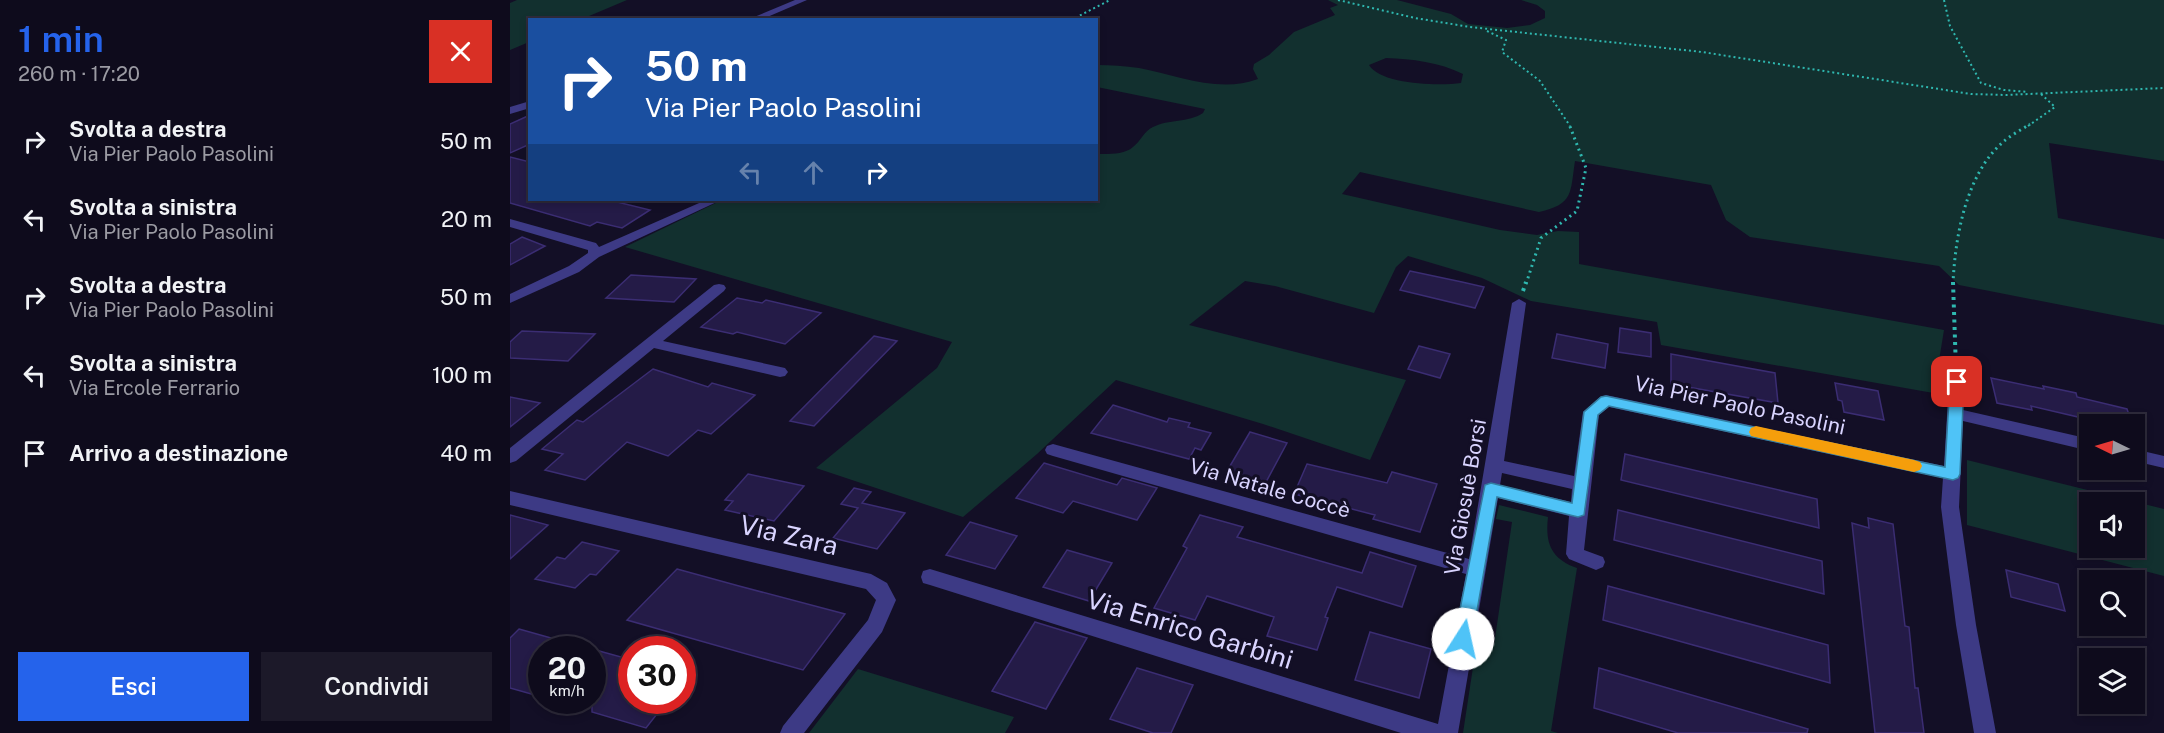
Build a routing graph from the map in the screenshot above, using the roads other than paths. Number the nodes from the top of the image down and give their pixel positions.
1 (803, 0) edge
2 (756, 18) edge
3 (528, 105) edge
4 (510, 111) edge
5 (713, 201) edge
6 (510, 223) edge
7 (594, 254) junction
8 (719, 288) dead end
9 (510, 299) edge
10 (1519, 303) road end
11 (652, 343) junction
12 (780, 372) dead end
13 (1957, 382) road end
14 (1957, 414) junction
15 (2079, 442) edge
16 (1053, 450) dead end
17 (510, 457) edge
18 (2145, 458) edge
19 (2164, 462) edge
20 (1495, 465) junction
21 (1953, 474) junction
22 (1581, 484) junction
23 (1491, 489) junction
24 (510, 498) edge
25 (1578, 511) junction
26 (1596, 562) dead end
27 (1475, 569) junction
28 (930, 578) dead end
29 (791, 733) edge
30 (1435, 733) edge
31 (1447, 733) edge
32 (1985, 733) edge

1 - 2 street
3 - 4 street
5 - 7 street
6 - 7 street
7 - 9 street
8 - 11 street
10 - 20 street, Via Giosuè Borsi
11 - 12 street
11 - 17 street
13 - 14 street
14 - 15 street
14 - 21 street
16 - 27 street, Via Natale Coccè
18 - 19 street
20 - 22 street
20 - 23 street, Via Giosuè Borsi
21 - 22 street, Via Pier Paolo Pasolini
21 - 32 street
22 - 25 street, Via Pier Paolo Pasolini
23 - 25 street
23 - 27 street, Via Giosuè Borsi
24 - 29 street, Via Zara
25 - 26 street, Via Pier Paolo Pasolini
27 - 31 street, Via Giosuè Borsi
28 - 30 street, Via Enrico Garbini

